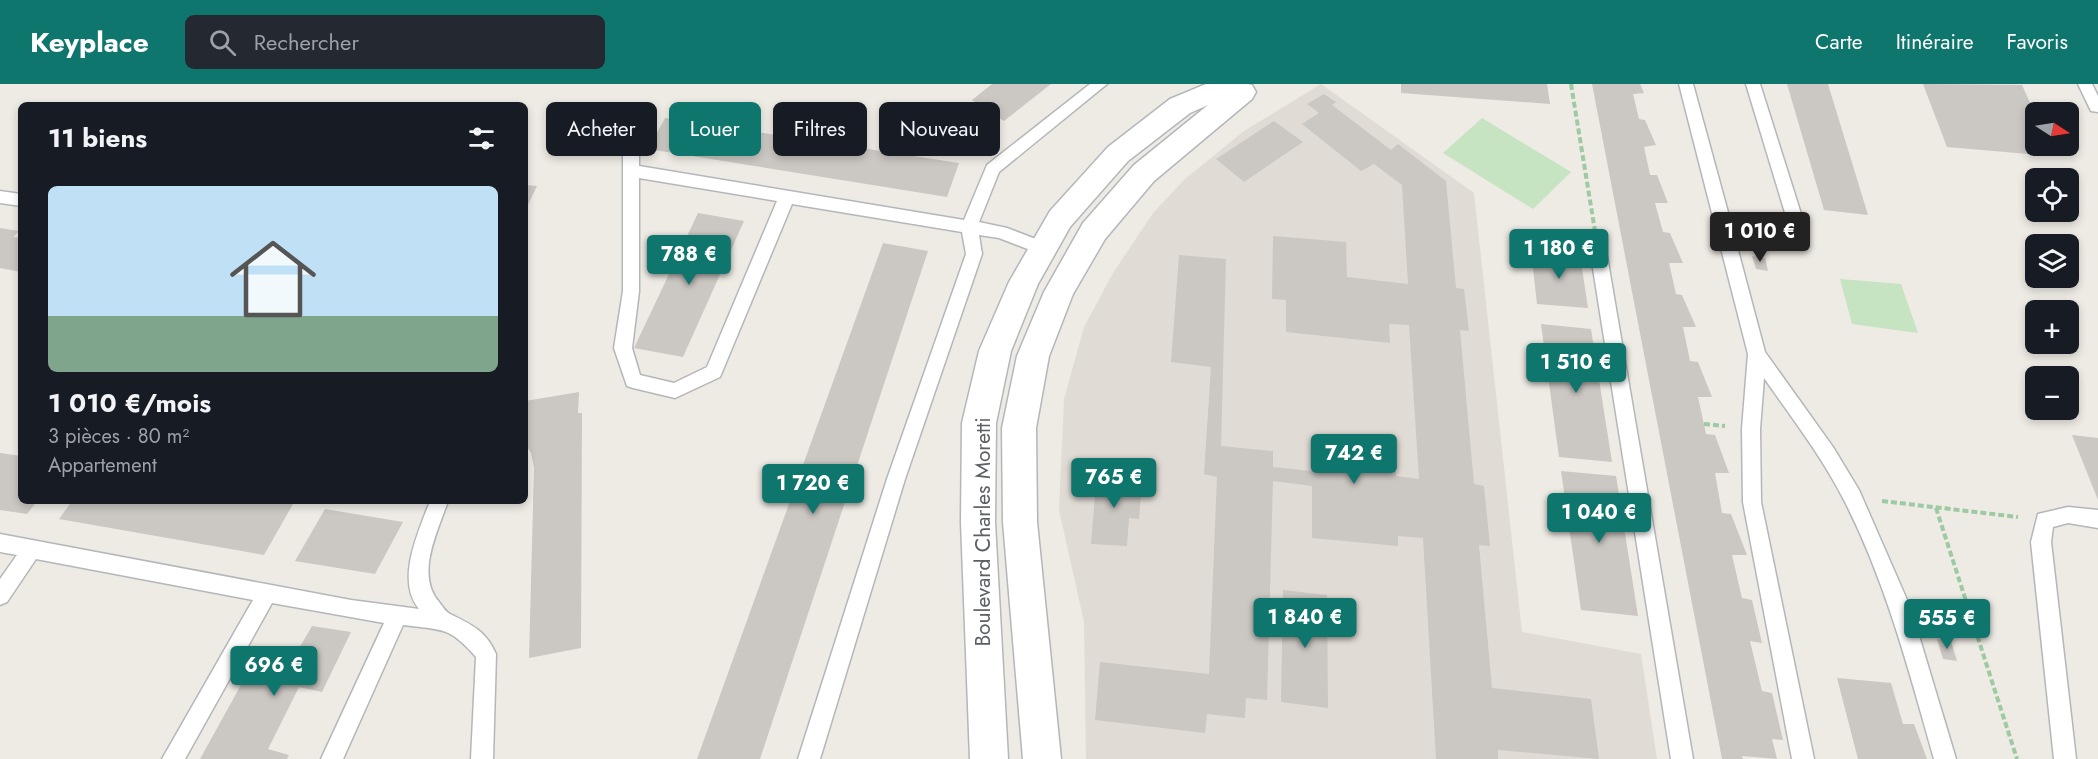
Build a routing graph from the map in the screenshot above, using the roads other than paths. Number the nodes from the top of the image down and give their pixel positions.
1 (1100, 84) edge
2 (1232, 84) edge
3 (1253, 84) edge
4 (1686, 84) edge
5 (1753, 84) edge
6 (2085, 84) edge
7 (2096, 106) dead end
8 (632, 156) edge
9 (632, 171) junction
10 (0, 197) edge
11 (786, 198) junction
12 (18, 200) edge
13 (969, 227) junction
14 (1727, 233) junction
15 (1043, 249) junction
16 (1599, 256) road end
17 (1758, 354) junction
18 (438, 504) edge
19 (2098, 519) edge
20 (0, 543) edge
21 (32, 549) junction
22 (267, 593) junction
23 (0, 596) edge
24 (397, 616) junction
25 (442, 621) junction
26 (173, 759) edge
27 (332, 759) edge
28 (482, 759) edge
29 (809, 759) edge
30 (989, 759) edge
31 (1042, 759) edge
32 (1682, 759) edge
33 (1803, 759) edge
34 (1945, 759) edge
35 (2065, 759) edge

1 - 13 lane
2 - 15 street, Boulevard Charles Moretti
3 - 31 street, Boulevard Charles Moretti
4 - 14 lane
5 - 14 lane
6 - 7 lane
8 - 9 lane
9 - 11 lane
9 - 11 lane
10 - 12 lane
11 - 13 lane
13 - 15 lane
13 - 29 lane
14 - 17 lane
15 - 30 street, Boulevard Charles Moretti
16 - 32 lane
17 - 33 lane
17 - 34 lane
18 - 25 lane
19 - 35 lane
20 - 21 lane
21 - 22 lane
21 - 23 lane
22 - 24 lane
22 - 26 lane
24 - 25 lane
24 - 27 lane
25 - 28 lane

